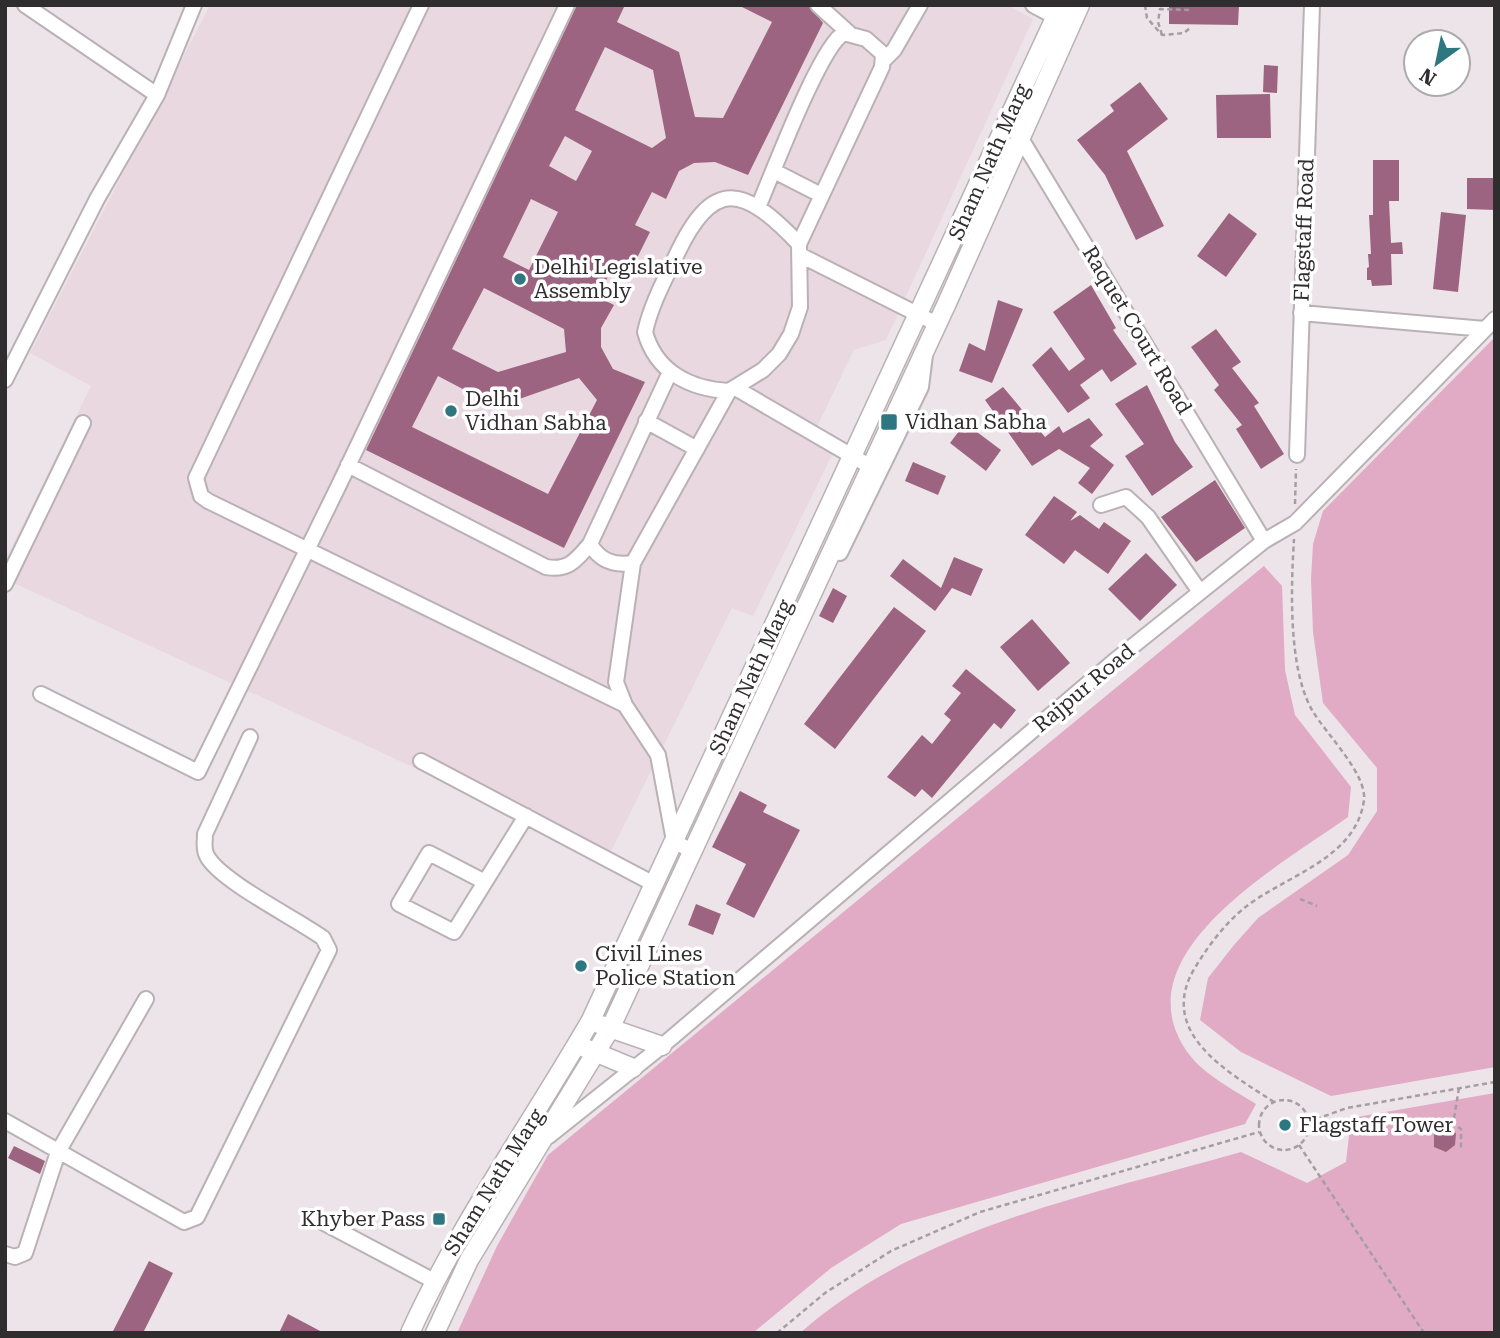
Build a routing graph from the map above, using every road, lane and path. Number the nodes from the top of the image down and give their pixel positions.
1 (25, 5) edge
2 (194, 5) edge
3 (421, 5) edge
4 (567, 5) edge
5 (818, 5) edge
6 (920, 5) edge
7 (1033, 5) edge
8 (1080, 5) edge
9 (1145, 5) edge
10 (1188, 5) edge
11 (1312, 5) edge
12 (1062, 16) edge
13 (1191, 27) dead end
14 (849, 33) junction
15 (1162, 35) junction
16 (884, 60) junction
17 (157, 95) junction
18 (1007, 122) junction
19 (1020, 136) junction
20 (774, 171) junction
21 (821, 195) junction
22 (759, 205) junction
23 (800, 249) junction
24 (1301, 313) junction
25 (920, 315) junction
26 (937, 324) junction
27 (1490, 324) edge
28 (925, 350) junction
29 (670, 372) junction
30 (5, 380) edge
31 (733, 390) junction
32 (646, 421) junction
33 (83, 423) dead end
34 (697, 449) junction
35 (1297, 455) joint
36 (853, 458) junction
37 (348, 465) junction
38 (871, 467) junction
39 (1101, 505) dead end
40 (1295, 523) junction
41 (1264, 541) junction
42 (590, 544) junction
43 (306, 551) junction
44 (633, 562) junction
45 (5, 584) edge
46 (1200, 592) junction
47 (811, 595) junction
48 (41, 694) dead end
49 (625, 705) junction
50 (250, 737) dead end
51 (421, 761) dead end
52 (526, 816) junction
53 (674, 842) junction
54 (693, 852) junction
55 (485, 882) junction
56 (654, 884) junction
57 (1300, 899) dead end
58 (1317, 906) dead end
59 (146, 999) dead end
60 (591, 1020) junction
61 (610, 1029) junction
62 (577, 1045) junction
63 (662, 1046) junction
64 (595, 1052) junction
65 (633, 1068) junction
66 (1495, 1082) edge
67 (1459, 1088) junction
68 (1274, 1102) junction
69 (5, 1121) edge
70 (1308, 1122) junction
71 (1259, 1132) junction
72 (539, 1143) junction
73 (1299, 1145) junction
74 (1461, 1148) dead end
75 (58, 1152) junction
76 (311, 1216) dead end
77 (5, 1254) edge
78 (434, 1281) junction
79 (411, 1333) edge
80 (435, 1333) edge
81 (777, 1333) edge
82 (1424, 1333) edge

1 - 17 street
2 - 17 street
3 - 43 street
4 - 37 street
5 - 14 street
6 - 16 street
7 - 12 street
8 - 12 main road, Sham Nath Marg
9 - 15 path
10 - 15 path
11 - 24 street, Flagstaff Road
12 - 18 main road, Sham Nath Marg
12 - 19 main road, Sham Nath Marg
13 - 15 path
14 - 16 street
14 - 20 street
16 - 21 street
17 - 30 street
18 - 19 street, Raquet Court Road
18 - 25 main road, Sham Nath Marg
19 - 26 main road, Sham Nath Marg
19 - 41 street, Raquet Court Road
20 - 21 street
20 - 22 street
21 - 23 street
22 - 23 street
22 - 29 street
23 - 25 street
23 - 31 street
24 - 27 street
24 - 35 street, Flagstaff Road
25 - 26 street
25 - 36 main road, Sham Nath Marg
26 - 28 main road, Sham Nath Marg
27 - 40 street, Rajpur Road
28 - 38 main road, Sham Nath Marg
28 - 47 street
29 - 31 street
29 - 32 street
31 - 34 street
31 - 36 street
32 - 34 street
32 - 42 street
33 - 45 street
34 - 44 street
35 - 40 path
36 - 38 street
36 - 53 main road, Sham Nath Marg
37 - 42 street
37 - 43 street
38 - 47 main road, Sham Nath Marg
39 - 46 street
40 - 41 street, Rajpur Road
40 - 68 path
41 - 46 street, Rajpur Road
42 - 44 street
43 - 48 street
43 - 49 street
44 - 49 street
46 - 63 street, Rajpur Road
47 - 54 main road, Sham Nath Marg
49 - 53 street
50 - 75 street
51 - 52 street
52 - 55 street
52 - 56 street
53 - 54 street
53 - 56 main road, Sham Nath Marg
54 - 61 main road, Sham Nath Marg
55 - 55 street
56 - 60 main road, Sham Nath Marg
57 - 58 path
59 - 75 street
60 - 61 main road
60 - 62 main road, Sham Nath Marg
61 - 63 main road
61 - 64 main road, Sham Nath Marg
62 - 64 main road
62 - 78 main road, Sham Nath Marg
63 - 65 street, Rajpur Road
64 - 65 main road
64 - 72 main road, Sham Nath Marg
65 - 72 street, Rajpur Road
66 - 67 path
67 - 70 path
67 - 74 path
68 - 70 path
68 - 71 path
69 - 75 street
70 - 73 path
71 - 73 path
71 - 81 path
72 - 80 main road, Sham Nath Marg
73 - 82 path
75 - 77 street
76 - 78 street
78 - 79 main road, Sham Nath Marg

